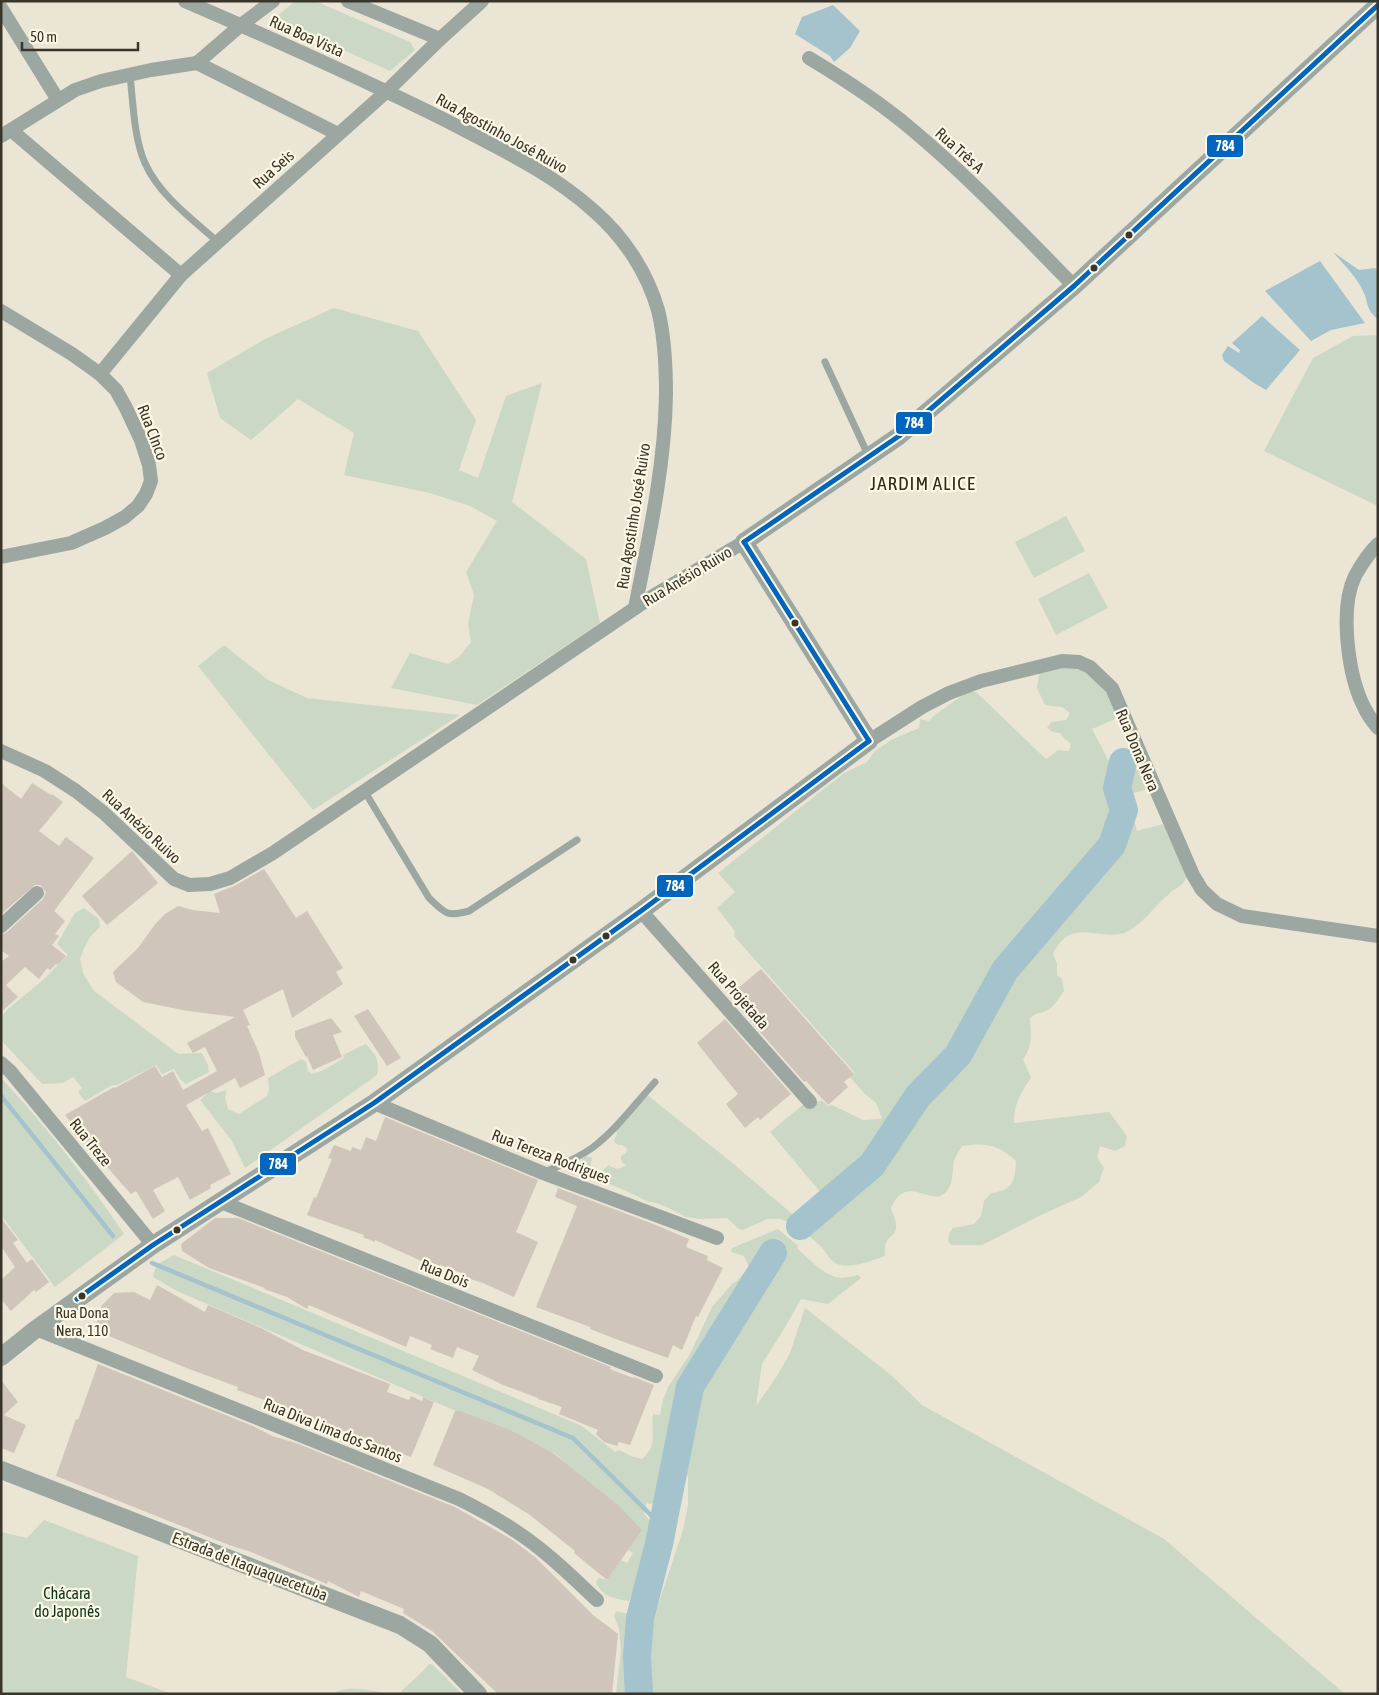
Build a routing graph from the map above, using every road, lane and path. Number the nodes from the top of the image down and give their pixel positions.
1 (185, 1) edge
2 (273, 1) edge
3 (348, 1) edge
4 (482, 1) edge
5 (1378, 5) edge
6 (1, 8) edge
7 (241, 26) junction
8 (440, 39) junction
9 (809, 58) dead end
10 (197, 63) junction
11 (130, 75) junction
12 (387, 91) junction
13 (58, 100) junction
14 (6, 133) edge
15 (338, 134) junction
16 (218, 242) junction
17 (181, 275) junction
18 (1074, 286) junction
19 (1, 311) edge
20 (825, 362) dead end
21 (100, 374) junction
22 (869, 457) junction
23 (744, 542) junction
24 (1378, 544) edge
25 (1, 557) edge
26 (635, 608) junction
27 (1378, 728) edge
28 (869, 741) junction
29 (1, 751) edge
30 (365, 792) junction
31 (577, 840) dead end
32 (37, 893) dead end
33 (641, 911) junction
34 (1, 926) edge
35 (1378, 936) edge
36 (1, 1063) edge
37 (655, 1082) dead end
38 (810, 1102) dead end
39 (374, 1103) junction
40 (543, 1173) junction
41 (221, 1202) junction
42 (717, 1238) dead end
43 (153, 1245) junction
44 (36, 1330) junction
45 (1, 1357) edge
46 (656, 1376) dead end
47 (1, 1470) edge
48 (597, 1600) dead end
49 (478, 1694) edge

1 - 7 street, Rua Boa Vista
2 - 7 street
3 - 8 street
4 - 8 street, Rua Seis
5 - 18 street, Rua Anésio Ruivo
6 - 13 street
7 - 10 street
7 - 12 street, Rua Boa Vista
8 - 12 street, Rua Seis
9 - 18 street, Rua Três A
10 - 11 street
10 - 15 street
11 - 13 street
11 - 16 lane
12 - 15 street, Rua Seis
12 - 26 street, Rua Agostinho José Ruivo
13 - 14 street
14 - 17 street
15 - 16 street, Rua Seis
16 - 17 street, Rua Seis
17 - 21 street, Rua Seis
18 - 22 street, Rua Anésio Ruivo
19 - 21 street, Rua CInco
20 - 22 lane
21 - 25 street, Rua CInco
22 - 23 street, Rua Anésio Ruivo
23 - 26 street, Rua Anésio Ruivo
23 - 28 street
24 - 27 street
26 - 30 street, Rua Anésio Ruivo
28 - 33 street
28 - 35 street, Rua Dona Nera
29 - 30 street, Rua Anézio Ruivo
30 - 31 lane
32 - 34 street
33 - 38 street, Rua Projetada
33 - 39 street
36 - 43 street, Rua Treze
37 - 40 lane
39 - 40 street, Rua Tereza Rodrigues
39 - 41 street
40 - 42 street, Rua Tereza Rodrigues
41 - 43 street
41 - 46 street, Rua Dois
43 - 44 street
44 - 45 street
44 - 48 street, Rua Diva Lima dos Santos
47 - 49 street, Estrada de Itaquaquecetuba

